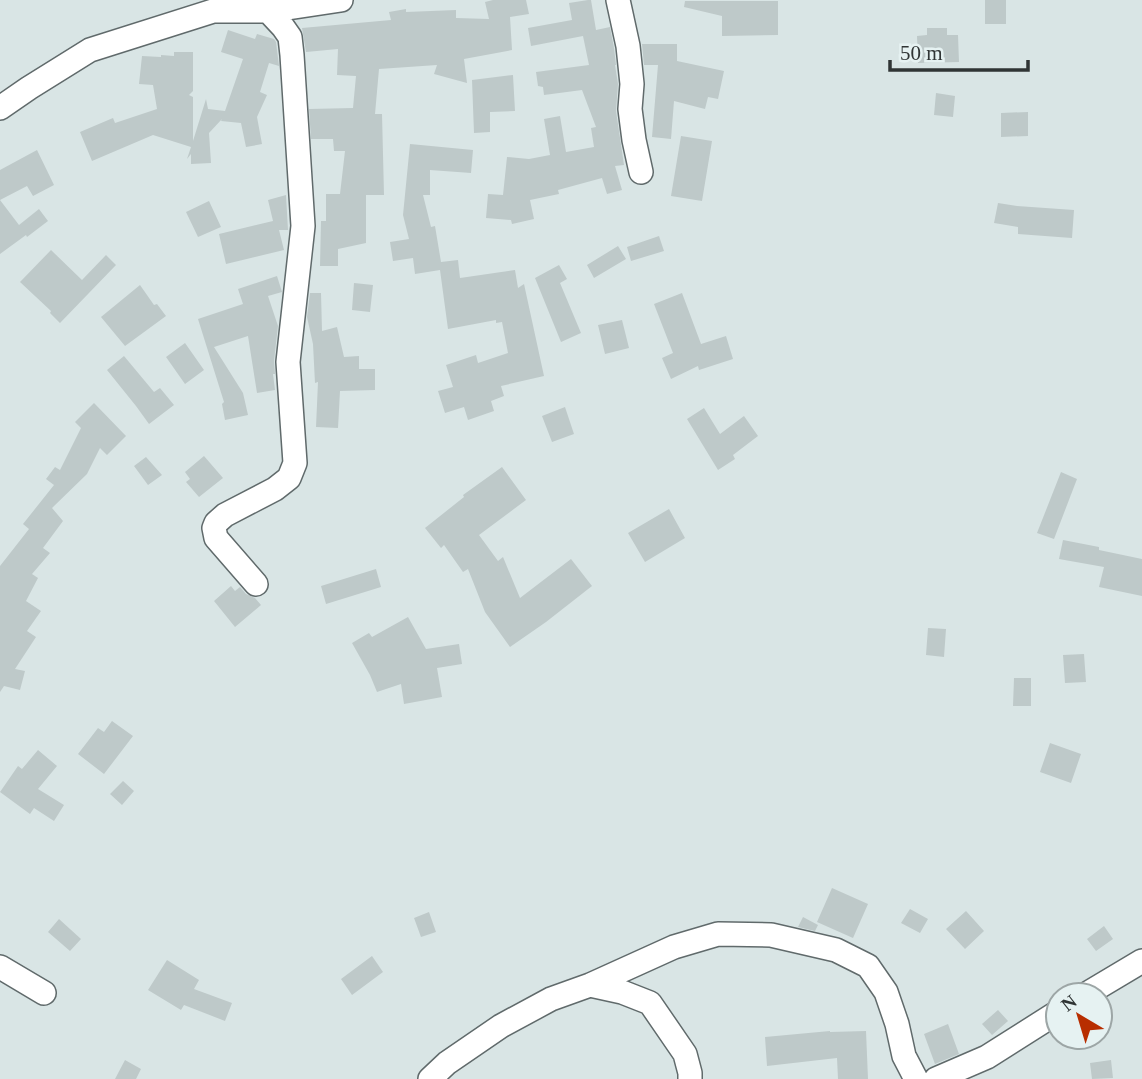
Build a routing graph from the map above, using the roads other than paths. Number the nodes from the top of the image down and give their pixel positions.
1 (341, 0) edge
2 (618, 0) edge
3 (213, 5) edge
4 (268, 12) junction
5 (0, 108) edge
6 (641, 172) dead end
7 (256, 584) dead end
8 (1142, 961) edge
9 (0, 967) edge
10 (1108, 981) edge
11 (590, 985) junction
12 (44, 993) dead end
13 (1044, 1022) edge
14 (430, 1079) edge
15 (690, 1079) edge
16 (916, 1079) edge
17 (936, 1079) edge

1 - 4 street
2 - 6 street
3 - 4 street
3 - 5 street
4 - 7 street
8 - 10 street
9 - 12 street
11 - 14 street
11 - 15 street
11 - 16 street
13 - 17 street

